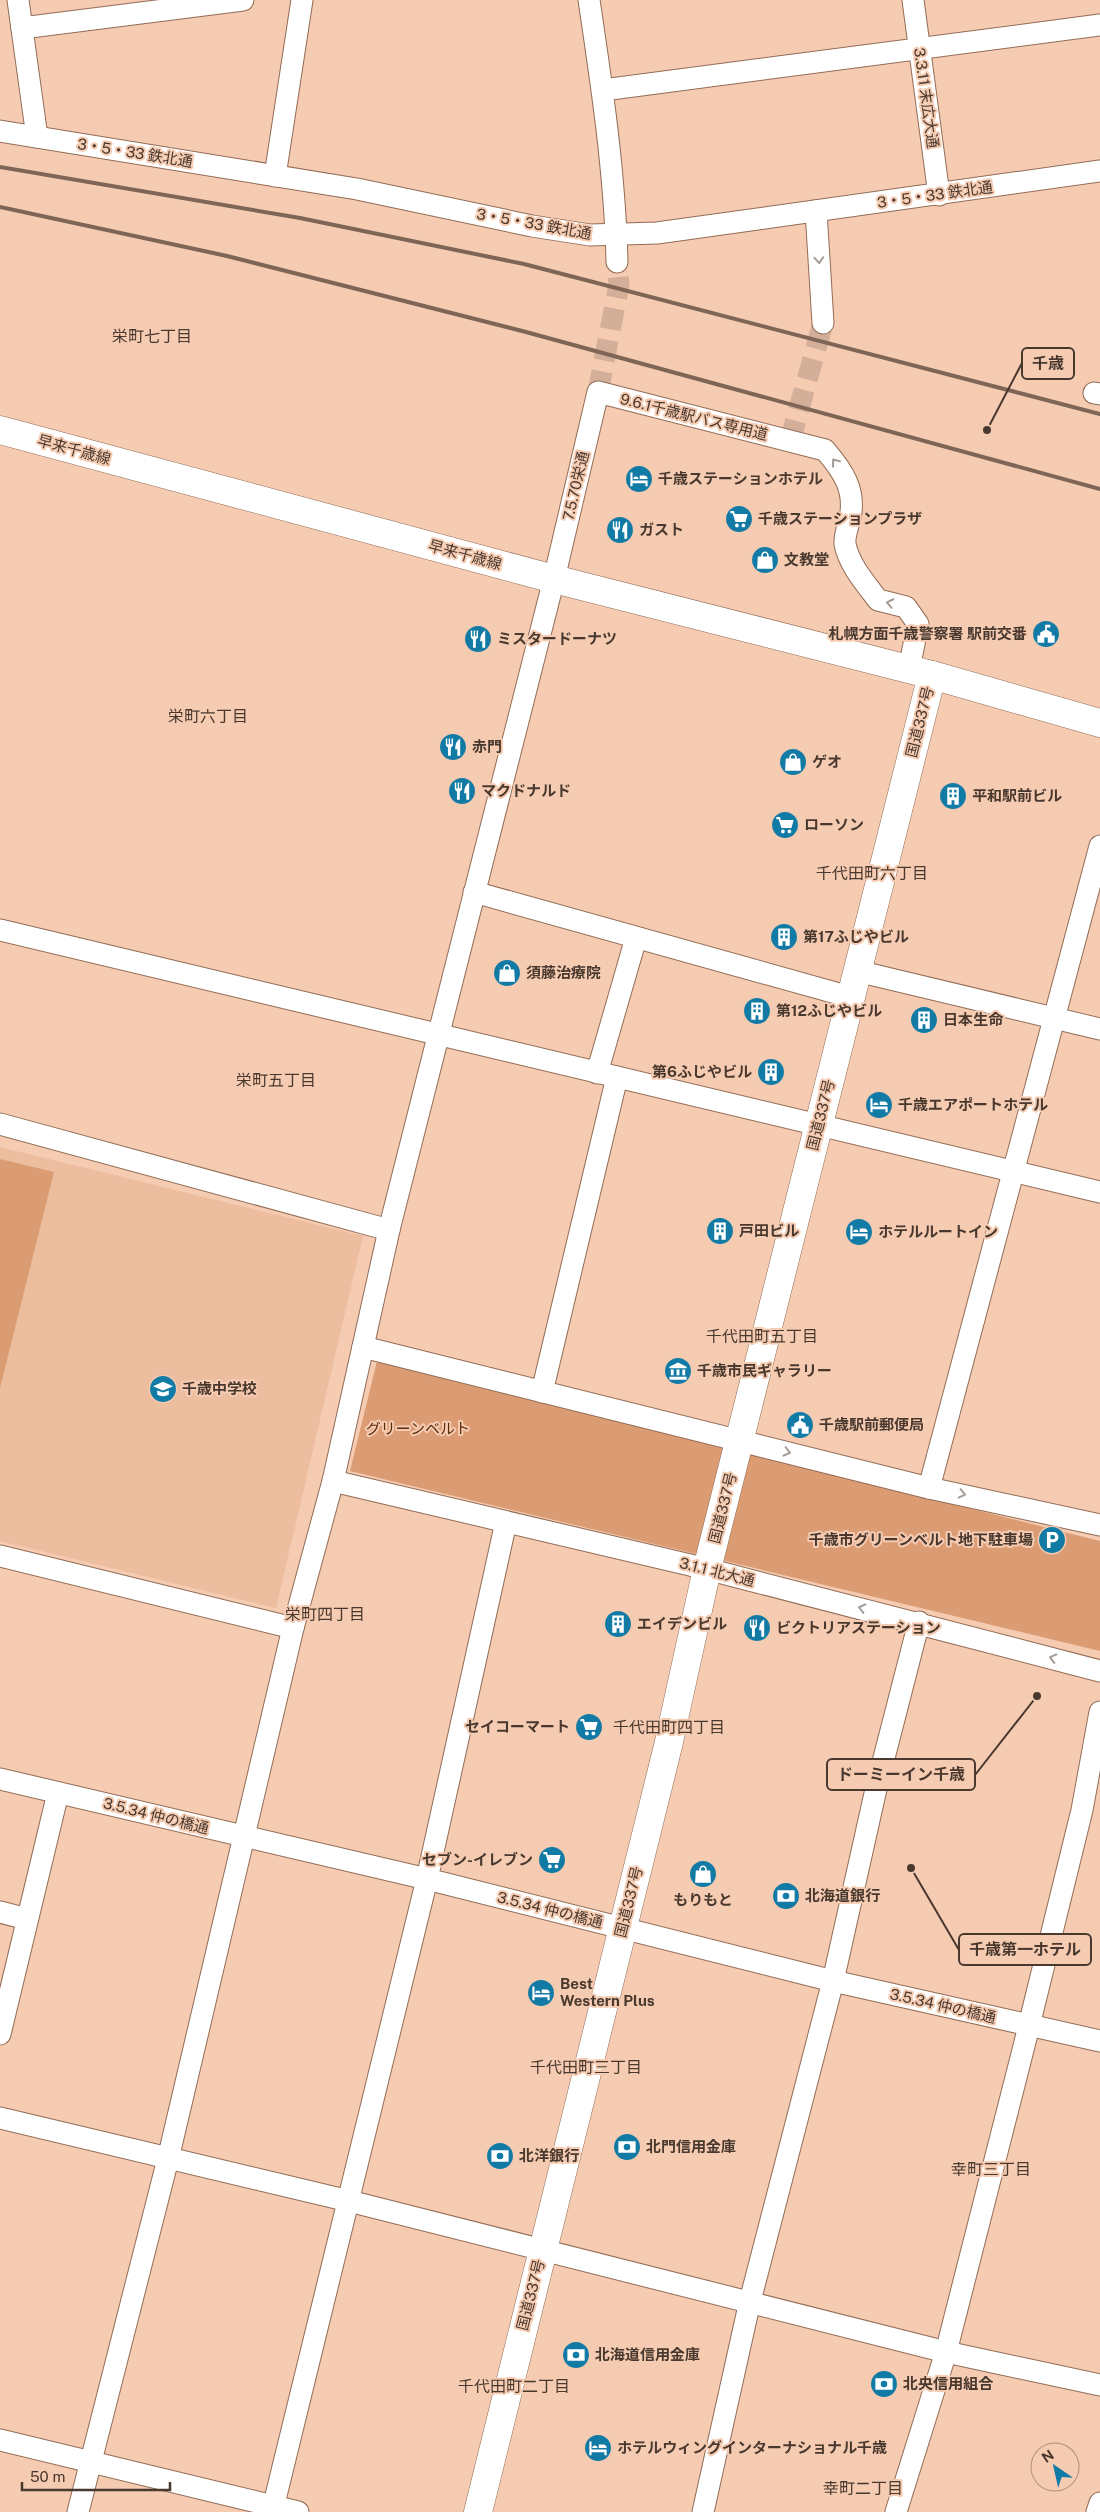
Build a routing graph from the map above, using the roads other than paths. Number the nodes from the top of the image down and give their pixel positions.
1 (18, 0) edge
2 (243, 0) edge
3 (302, 0) edge
4 (589, 0) edge
5 (913, 0) edge
6 (1100, 25) edge
7 (22, 28) junction
8 (919, 49) junction
9 (603, 90) junction
10 (0, 131) edge
11 (37, 137) junction
12 (1100, 171) edge
13 (274, 176) junction
14 (939, 195) junction
15 (816, 211) junction
16 (617, 235) junction
17 (617, 262) tunnel mouth
18 (823, 323) tunnel mouth
19 (598, 392) joint
20 (0, 430) edge
21 (554, 579) junction
22 (921, 672) junction
23 (1100, 723) edge
24 (1100, 846) edge
25 (474, 892) junction
26 (0, 930) edge
27 (636, 938) junction
28 (857, 971) junction
29 (850, 997) junction
30 (1054, 1019) junction
31 (1100, 1029) edge
32 (438, 1034) junction
33 (607, 1075) junction
34 (0, 1124) edge
35 (818, 1126) junction
36 (1013, 1170) junction
37 (1100, 1192) edge
38 (390, 1230) junction
39 (364, 1347) junction
40 (542, 1392) junction
41 (740, 1440) junction
42 (333, 1481) junction
43 (929, 1488) junction
44 (506, 1522) junction
45 (1100, 1525) edge
46 (0, 1556) edge
47 (707, 1569) junction
48 (919, 1622) junction
49 (293, 1628) junction
50 (1100, 1671) edge
51 (1100, 1712) edge
52 (0, 1779) edge
53 (58, 1793) junction
54 (244, 1837) junction
55 (427, 1879) junction
56 (0, 1912) edge
57 (28, 1919) junction
58 (623, 1927) junction
59 (833, 1980) junction
60 (1030, 2026) junction
61 (0, 2034) edge
62 (1100, 2041) edge
63 (0, 2118) edge
64 (168, 2159) junction
65 (349, 2201) junction
66 (542, 2250) junction
67 (750, 2302) junction
68 (946, 2352) junction
69 (1100, 2385) edge
70 (0, 2440) edge
71 (90, 2462) junction
72 (1100, 2503) edge
73 (273, 2509) edge
74 (78, 2512) edge
75 (298, 2512) edge
76 (478, 2512) edge
77 (703, 2512) edge
78 (896, 2512) edge
79 (1097, 2512) edge

1 - 7 street
2 - 7 street
3 - 13 street
4 - 9 street
5 - 8 street, 3.3.11 末広大通
6 - 8 street
7 - 11 street
8 - 9 street
8 - 14 street, 3.3.11 末広大通
9 - 16 street
10 - 11 street, 3・5・33 鉄北通
11 - 13 street, 3・5・33 鉄北通
12 - 14 street, 3・5・33 鉄北通
13 - 16 street, 3・5・33 鉄北通
14 - 15 street, 3・5・33 鉄北通
15 - 16 street, 3・5・33 鉄北通
15 -> 18 street
16 - 17 street
19 - 21 street, 7.5.70栄通
22 -> 19 street, 9.6.1千歳駅バス専用道
20 - 21 main road, 早来千歳線
21 - 22 main road, 早来千歳線
21 - 25 street, 7.5.70栄通
22 - 23 main road, 国道337号
22 - 28 main road, 国道337号
24 - 30 street
25 - 27 street
25 - 32 street, 7.5.70栄通
26 - 32 street
27 - 29 street
27 - 33 street
28 - 29 main road, 国道337号
28 - 30 street
29 - 35 main road, 国道337号
30 - 31 street
30 - 36 street
32 - 33 street
32 - 38 street, 7.5.70栄通
33 - 35 street
33 - 40 street
34 - 38 street
35 - 36 street
35 - 41 main road, 国道337号
36 - 37 street
36 - 43 street
38 - 39 street, 7.5.70栄通
39 - 40 street
39 - 42 street, 7.5.70栄通
40 - 41 street
41 -> 43 street
41 - 47 main road, 国道337号
42 - 44 street, 3.1.1 北大通
42 - 49 street, 7.5.70栄通
43 -> 45 street
44 - 47 street, 3.1.1 北大通
44 - 55 street
46 - 49 street
48 -> 47 street, 3.1.1 北大通
47 - 58 main road, 国道337号
50 -> 48 street, 3.1.1 北大通
48 - 59 street
49 - 54 street, 7.5.70栄通
51 - 60 street
52 - 53 street, 3.5.34 仲の橋通
53 - 54 street, 3.5.34 仲の橋通
53 - 57 street
54 - 55 street, 3.5.34 仲の橋通
54 - 64 street, 7.5.70栄通
55 - 58 street, 3.5.34 仲の橋通
55 - 65 street
56 - 57 street
57 - 61 street
58 - 59 street, 3.5.34 仲の橋通
58 - 66 main road, 国道337号
59 - 60 street, 3.5.34 仲の橋通
59 - 67 street
60 - 62 street, 3.5.34 仲の橋通
60 - 68 street
63 - 64 street
64 - 65 street
64 - 71 street, 7.5.70栄通
65 - 66 street
65 - 73 street
66 - 67 street
66 - 76 main road, 国道337号
67 - 68 street
67 - 77 street
68 - 69 street
68 - 78 street
70 - 71 street
71 - 73 street
71 - 74 street, 7.5.70栄通
72 - 79 street
73 - 75 street

